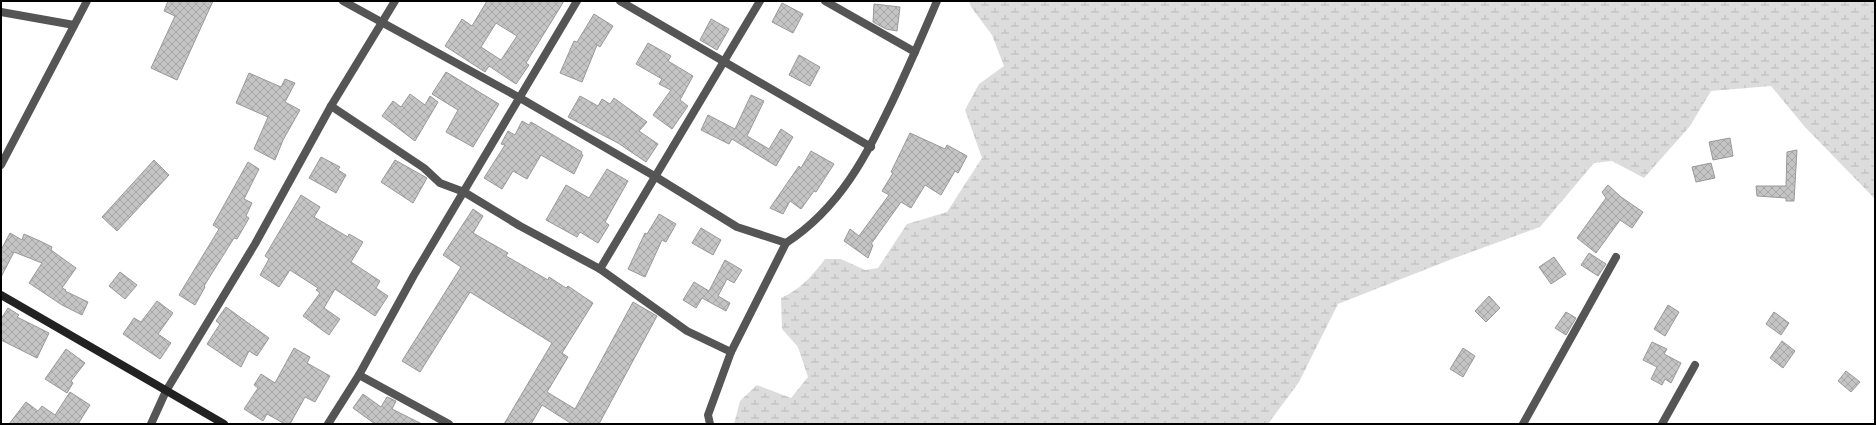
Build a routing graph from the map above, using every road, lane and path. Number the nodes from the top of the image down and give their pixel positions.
1 (86, 1) edge
2 (343, 1) edge
3 (396, 1) edge
4 (578, 1) edge
5 (620, 1) edge
6 (760, 1) edge
7 (825, 1) edge
8 (937, 1) edge
9 (1, 12) edge
10 (383, 23) junction
11 (74, 25) junction
12 (915, 52) junction
13 (725, 62) junction
14 (520, 98) junction
15 (331, 106) junction
16 (871, 147) junction
17 (1, 165) edge
18 (656, 177) junction
19 (464, 192) junction
20 (786, 243) junction
21 (1616, 257) dead end
22 (600, 269) junction
23 (1, 296) edge
24 (731, 352) junction
25 (1695, 365) dead end
26 (359, 375) junction
27 (166, 391) junction
28 (151, 424) edge
29 (224, 424) edge
30 (328, 424) edge
31 (449, 424) edge
32 (710, 424) edge
33 (1523, 424) edge
34 (1662, 424) edge

1 - 11 street
2 - 10 street
3 - 10 street
4 - 14 street
5 - 13 street
6 - 13 street
7 - 12 street
8 - 12 street
9 - 11 street
10 - 14 street
10 - 15 street
11 - 17 street
12 - 16 street
13 - 16 street
13 - 18 street
14 - 18 street
14 - 19 street
15 - 19 street
15 - 27 street
16 - 20 street
18 - 20 street
18 - 22 street
19 - 22 street
19 - 26 street
20 - 24 street
21 - 33 street
22 - 24 street
23 - 27 main road
24 - 32 street
25 - 34 street
26 - 30 street
26 - 31 street
27 - 28 street
27 - 29 main road

